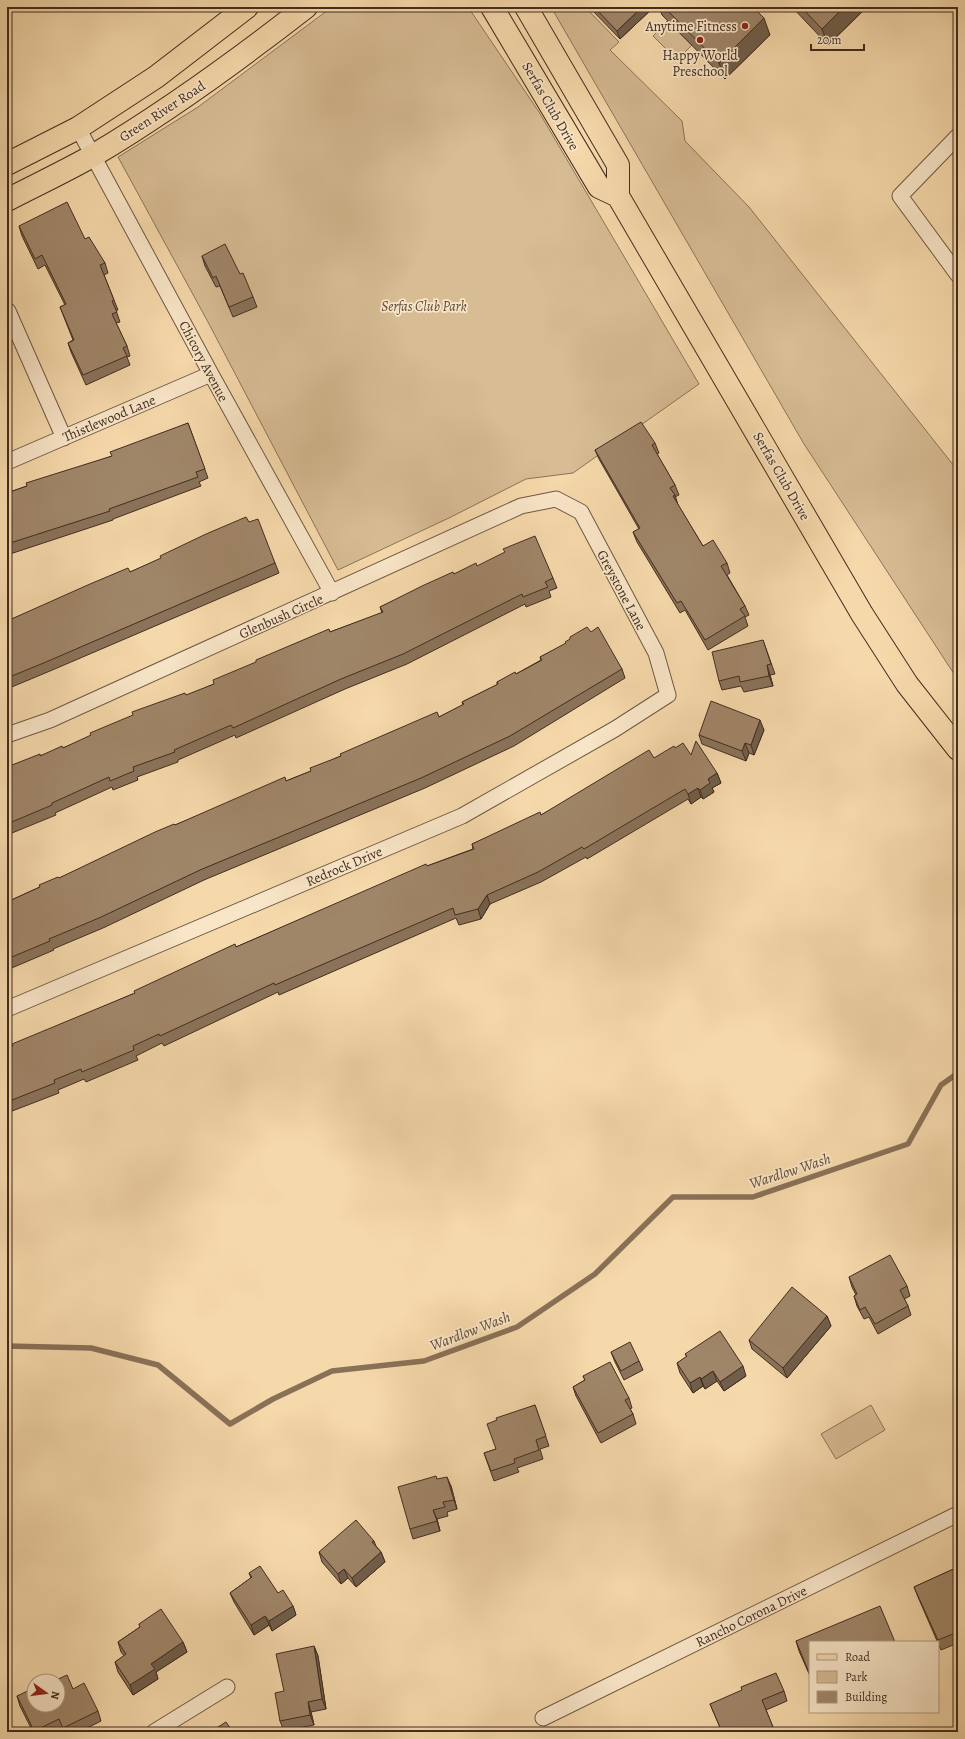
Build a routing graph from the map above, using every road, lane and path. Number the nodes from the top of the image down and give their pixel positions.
1 (246, 7) edge
2 (306, 7) edge
3 (492, 7) edge
4 (526, 7) edge
5 (78, 128) junction
6 (958, 136) edge
7 (93, 155) junction
8 (7, 164) edge
9 (618, 196) junction
10 (7, 200) edge
11 (958, 275) edge
12 (8, 311) edge
13 (211, 374) junction
14 (64, 438) junction
15 (7, 462) edge
16 (556, 499) joint
17 (332, 593) junction
18 (668, 695) joint
19 (7, 735) edge
20 (958, 749) edge
21 (7, 1009) edge
22 (958, 1514) edge
23 (227, 1687) dead end
24 (543, 1718) dead end
25 (154, 1732) edge

1 - 5 main road
2 - 7 main road, Green River Road
3 - 9 main road, Serfas Club Drive
4 - 9 main road, Serfas Club Drive
5 - 7 street, Chicory Avenue
5 - 8 main road
6 - 11 street
7 - 10 main road, Green River Road
7 - 13 street, Chicory Avenue
9 - 20 main road, Serfas Club Drive
12 - 14 street
13 - 14 street, Thistlewood Lane
13 - 17 street, Chicory Avenue
14 - 15 street, Thistlewood Lane
16 - 17 street, Glenbush Circle
16 - 18 street, Greystone Lane
17 - 19 street, Glenbush Circle
18 - 21 street, Redrock Drive
22 - 24 street, Rancho Corona Drive
23 - 25 street

